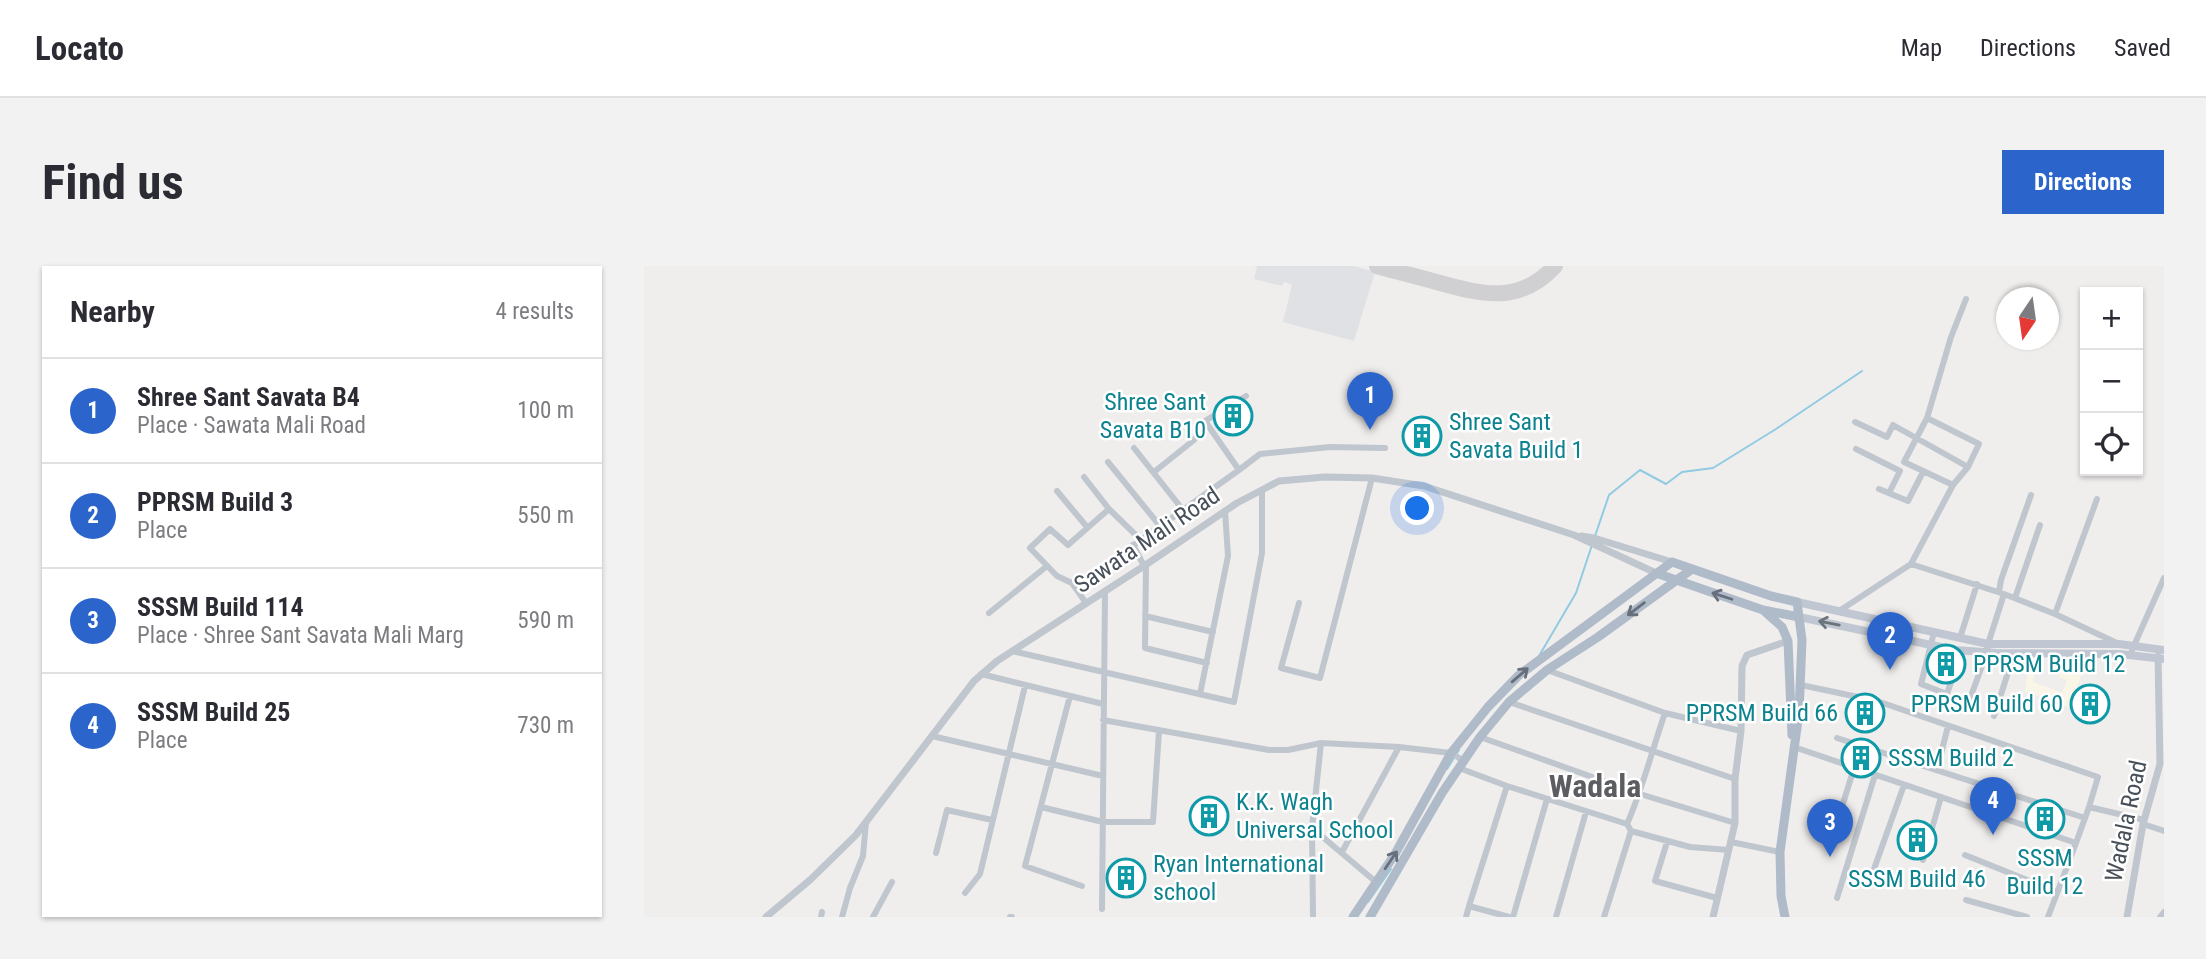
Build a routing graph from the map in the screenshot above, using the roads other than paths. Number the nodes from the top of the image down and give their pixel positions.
1 (1966, 299) dead end
2 (1246, 396) dead end
3 (1927, 418) junction
4 (1205, 421) junction
5 (1855, 422) dead end
6 (1916, 439) junction
7 (1135, 448) dead end
8 (1385, 449) dead end
9 (1856, 449) dead end
10 (1108, 462) dead end
11 (1968, 467) junction
12 (1239, 470) junction
13 (1154, 472) junction
14 (1923, 472) junction
15 (1084, 477) dead end
16 (1372, 478) junction
17 (1953, 485) junction
18 (1878, 489) dead end
19 (1262, 490) junction
20 (1057, 491) dead end
21 (1889, 493) junction
22 (2031, 495) dead end
23 (2097, 499) dead end
24 (1109, 509) junction
25 (1183, 510) junction
26 (1225, 511) junction
27 (2040, 525) dead end
28 (1160, 526) junction
29 (1087, 527) junction
30 (1574, 535) junction
31 (1141, 540) junction
32 (1133, 545) junction
33 (1672, 562) junction
34 (1911, 564) junction
35 (1145, 565) junction
36 (1047, 566) junction
37 (1692, 569) junction
38 (1657, 573) junction
39 (2164, 578) edge
40 (1675, 581) junction
41 (1977, 584) junction
42 (1075, 587) junction
43 (1105, 591) junction
44 (2002, 593) junction
45 (2015, 598) junction
46 (1797, 602) junction
47 (1086, 603) junction
48 (1299, 603) dead end
49 (1763, 610) junction
50 (1839, 611) junction
51 (989, 613) dead end
52 (2055, 614) junction
53 (1145, 617) junction
54 (1799, 617) junction
55 (1213, 632) junction
56 (1934, 632) junction
57 (1960, 638) junction
58 (1788, 641) junction
59 (1932, 644) junction
60 (2119, 644) junction
61 (2132, 645) junction
62 (1988, 648) junction
63 (2161, 649) edge
64 (1012, 651) junction
65 (2014, 654) junction
66 (2132, 655) junction
67 (2161, 659) edge
68 (1207, 663) junction
69 (1927, 664) junction
70 (1547, 670) junction
71 (1103, 672) junction
72 (981, 674) junction
73 (1801, 685) junction
74 (1025, 686) junction
75 (1200, 694) junction
76 (1070, 696) junction
77 (1509, 702) junction
78 (1103, 704) junction
79 (1967, 707) dead end
80 (1665, 713) junction
81 (1994, 716) dead end
82 (1103, 720) junction
83 (1948, 726) junction
84 (1159, 731) junction
85 (1741, 731) junction
86 (932, 736) junction
87 (1480, 737) junction
88 (1837, 738) dead end
89 (1321, 743) junction
90 (1399, 747) junction
91 (1794, 747) junction
92 (1651, 750) junction
93 (1451, 753) junction
94 (1008, 754) junction
95 (2162, 757) edge
96 (1052, 764) junction
97 (1462, 764) junction
98 (1854, 768) junction
99 (1937, 770) junction
100 (1875, 775) junction
101 (1103, 776) junction
102 (1735, 779) junction
103 (1904, 785) junction
104 (1507, 786) junction
105 (1640, 794) junction
106 (1941, 797) junction
107 (1547, 799) junction
108 (1041, 807) junction
109 (2089, 807) junction
110 (1586, 812) junction
111 (2085, 818) junction
112 (992, 820) junction
113 (866, 822) junction
114 (1102, 822) junction
115 (1735, 822) junction
116 (2143, 822) junction
117 (1837, 823) dead end
118 (1627, 824) junction
119 (1312, 828) junction
120 (1631, 831) junction
121 (2164, 831) edge
122 (1667, 842) junction
123 (2076, 843) junction
124 (1730, 846) junction
125 (1342, 852) junction
126 (1780, 852) junction
127 (936, 853) dead end
128 (1965, 855) dead end
129 (1923, 860) dead end
130 (1874, 869) dead end
131 (892, 882) dead end
132 (1376, 882) junction
133 (1082, 886) dead end
134 (2057, 892) junction
135 (965, 893) dead end
136 (1717, 898) junction
137 (1837, 898) dead end
138 (1966, 900) dead end
139 (1469, 906) junction
140 (1102, 909) dead end
141 (2164, 912) edge
142 (766, 917) edge
143 (842, 917) edge
144 (873, 917) edge
145 (1313, 917) edge
146 (1353, 917) edge
147 (1370, 917) edge
148 (1466, 917) edge
149 (1511, 917) edge
150 (1556, 917) edge
151 (1604, 917) edge
152 (1713, 917) edge
153 (1784, 917) edge
154 (2027, 917) edge
155 (2048, 917) edge
156 (2127, 917) edge
157 (2160, 917) edge

1 - 3 street
2 - 4 street
3 - 6 street
3 - 11 street
4 - 12 street
4 - 13 street
5 - 6 street
6 - 11 street
6 - 14 street
7 - 13 street
8 - 12 street
9 - 21 street
10 - 28 street
11 - 17 street
12 - 25 street
13 - 25 street
14 - 17 street
14 - 21 street
15 - 24 street
16 - 19 street, Sawata Mali Road
16 - 30 street, Sawata Mali Road
16 - 48 street
17 - 34 street
18 - 21 street
19 - 26 street, Sawata Mali Road
19 - 75 street
20 - 29 street
22 - 44 street
23 - 52 street
24 - 29 street
24 - 31 street
25 - 28 street
26 - 35 street, Sawata Mali Road
26 - 55 street
27 - 45 street
28 - 31 street
29 - 36 street
30 - 33 street
30 - 38 street, Sawata Mali Road
31 - 32 street
32 - 35 street
32 - 42 street
33 - 37 main road
33 - 38 main road
34 - 41 street
34 - 50 street
35 - 43 street, Sawata Mali Road
35 - 53 street
36 - 42 street
36 - 51 street
37 - 40 main road
37 - 46 main road
38 - 40 main road
93 -> 38 main road
39 - 61 street
49 -> 40 main road
40 -> 70 main road
41 - 44 street
41 - 57 street
42 - 47 street
43 - 47 street, Sawata Mali Road
43 - 71 street
44 - 45 street
44 - 62 street
45 - 52 street
46 - 50 main road
46 - 54 main road
47 - 64 street, Sawata Mali Road
49 - 54 main road
49 - 58 main road
50 - 56 main road
52 - 60 street
53 - 55 street
53 - 68 street
59 -> 54 main road
54 - 73 main road
55 - 68 street
56 - 57 main road
56 - 59 street
57 - 62 main road
58 - 85 street
58 - 91 main road
59 - 62 main road
59 - 69 street
60 - 61 main road
60 - 62 main road
61 - 63 main road
61 - 66 street
62 - 65 main road
62 - 79 street
63 - 67 street, Wadala Road
64 - 71 street
64 - 72 street, Sawata Mali Road
65 - 66 main road
65 - 81 street
66 - 67 main road
67 - 95 street, Wadala Road
68 - 75 street
69 - 69 street
70 - 77 main road
70 - 80 street
71 - 75 street
71 - 78 street
72 - 74 street
72 - 86 street, Sawata Mali Road
73 - 83 street
73 - 91 main road
74 - 76 street
74 - 94 street
76 - 78 street
76 - 96 street
77 - 87 main road
77 - 92 street
78 - 82 street
80 - 85 street
80 - 92 street
82 - 84 street
82 - 101 street
83 - 99 street
83 - 109 street
84 - 89 street
84 - 114 street
85 - 102 street
86 - 94 street
86 - 113 street, Sawata Mali Road
87 - 97 main road
87 - 105 street
88 - 99 street
89 - 90 street
89 - 119 street
90 - 93 street
90 - 125 street
91 - 98 street
91 - 126 main road
92 - 102 street
92 - 105 street
93 - 97 street
132 -> 93 main road
94 - 96 street
94 - 112 street
95 - 116 street, Wadala Road
96 - 101 street
96 - 108 street
97 - 104 street
97 - 147 main road
98 - 100 street
98 - 117 street
99 - 111 street
100 - 103 street
100 - 137 street
101 - 114 street
102 - 115 street
103 - 106 street
103 - 130 street
104 - 107 street
104 - 139 street
105 - 115 street
105 - 118 street
106 - 123 street
106 - 129 street
107 - 110 street
107 - 149 street
108 - 114 street
108 - 133 street
109 - 111 street
109 - 116 street
110 - 118 street
110 - 150 street
111 - 123 street
112 - 127 street
112 - 135 street
113 - 142 street, Sawata Mali Road
113 - 143 street
114 - 140 street
115 - 124 street
116 - 121 street
116 - 156 street, Wadala Road
118 - 120 street
119 - 125 street
119 - 145 street
120 - 122 street
120 - 151 street
122 - 124 street
122 - 136 street
123 - 134 street
124 - 126 street
124 - 136 street
125 - 132 street
126 - 153 main road
128 - 134 street
131 - 144 street
132 - 146 main road
134 - 155 street
136 - 152 street
138 - 154 street
139 - 148 street
139 - 149 street
141 - 157 street

